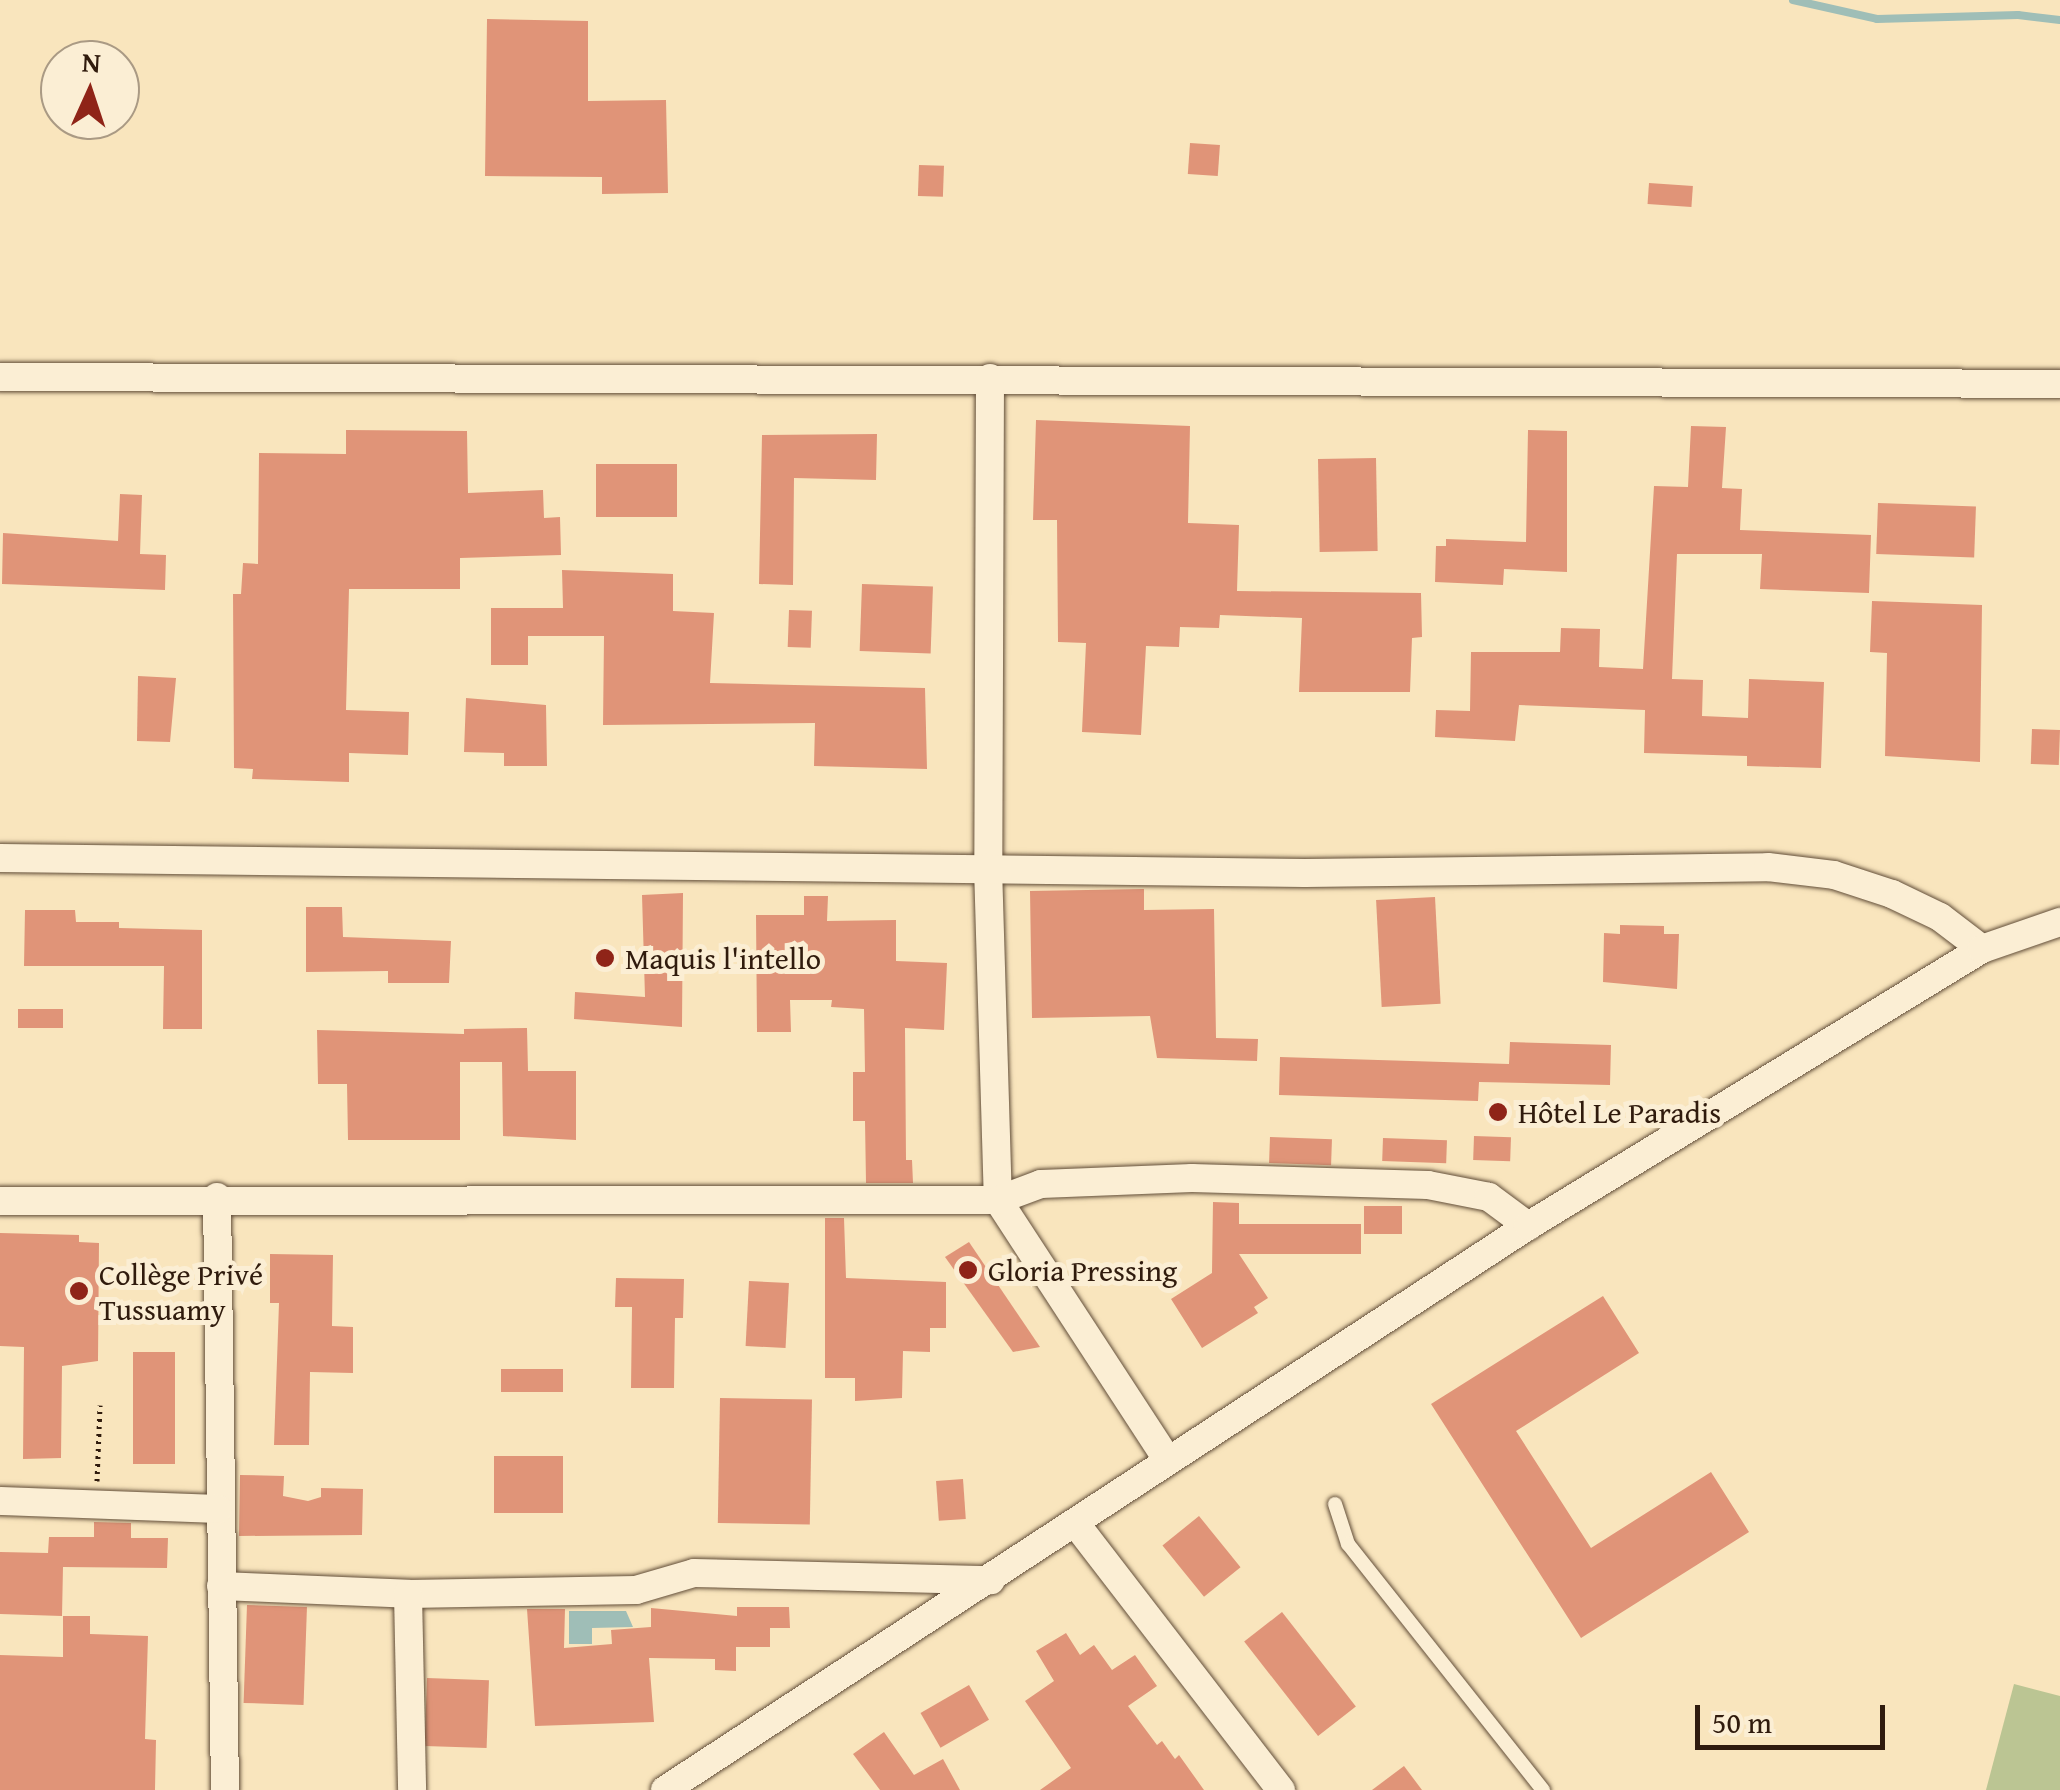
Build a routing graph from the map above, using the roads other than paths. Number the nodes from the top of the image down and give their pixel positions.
1 (0, 377) edge
2 (990, 378) junction
3 (2060, 384) edge
4 (0, 858) edge
5 (988, 866) junction
6 (2060, 922) edge
7 (1982, 949) junction
8 (217, 1197) junction
9 (998, 1200) junction
10 (0, 1201) edge
11 (1528, 1226) junction
12 (1166, 1458) junction
13 (0, 1502) edge
14 (1335, 1504) dead end
15 (218, 1509) junction
16 (1076, 1524) junction
17 (991, 1580) junction
18 (221, 1586) junction
19 (408, 1594) junction
20 (224, 1790) edge
21 (412, 1790) edge
22 (666, 1790) edge
23 (1281, 1790) edge
24 (1543, 1790) edge

1 - 2 street
2 - 3 street
2 - 5 street
4 - 5 street
5 - 7 street
5 - 9 street
6 - 7 street
7 - 11 street
8 - 9 street
8 - 10 street
8 - 15 street
9 - 11 street
9 - 12 street
11 - 12 street
12 - 16 street
13 - 15 street
14 - 24 lane
15 - 18 street
16 - 17 street
16 - 23 street
17 - 19 street
17 - 22 street
18 - 19 street
18 - 20 street
19 - 21 street

